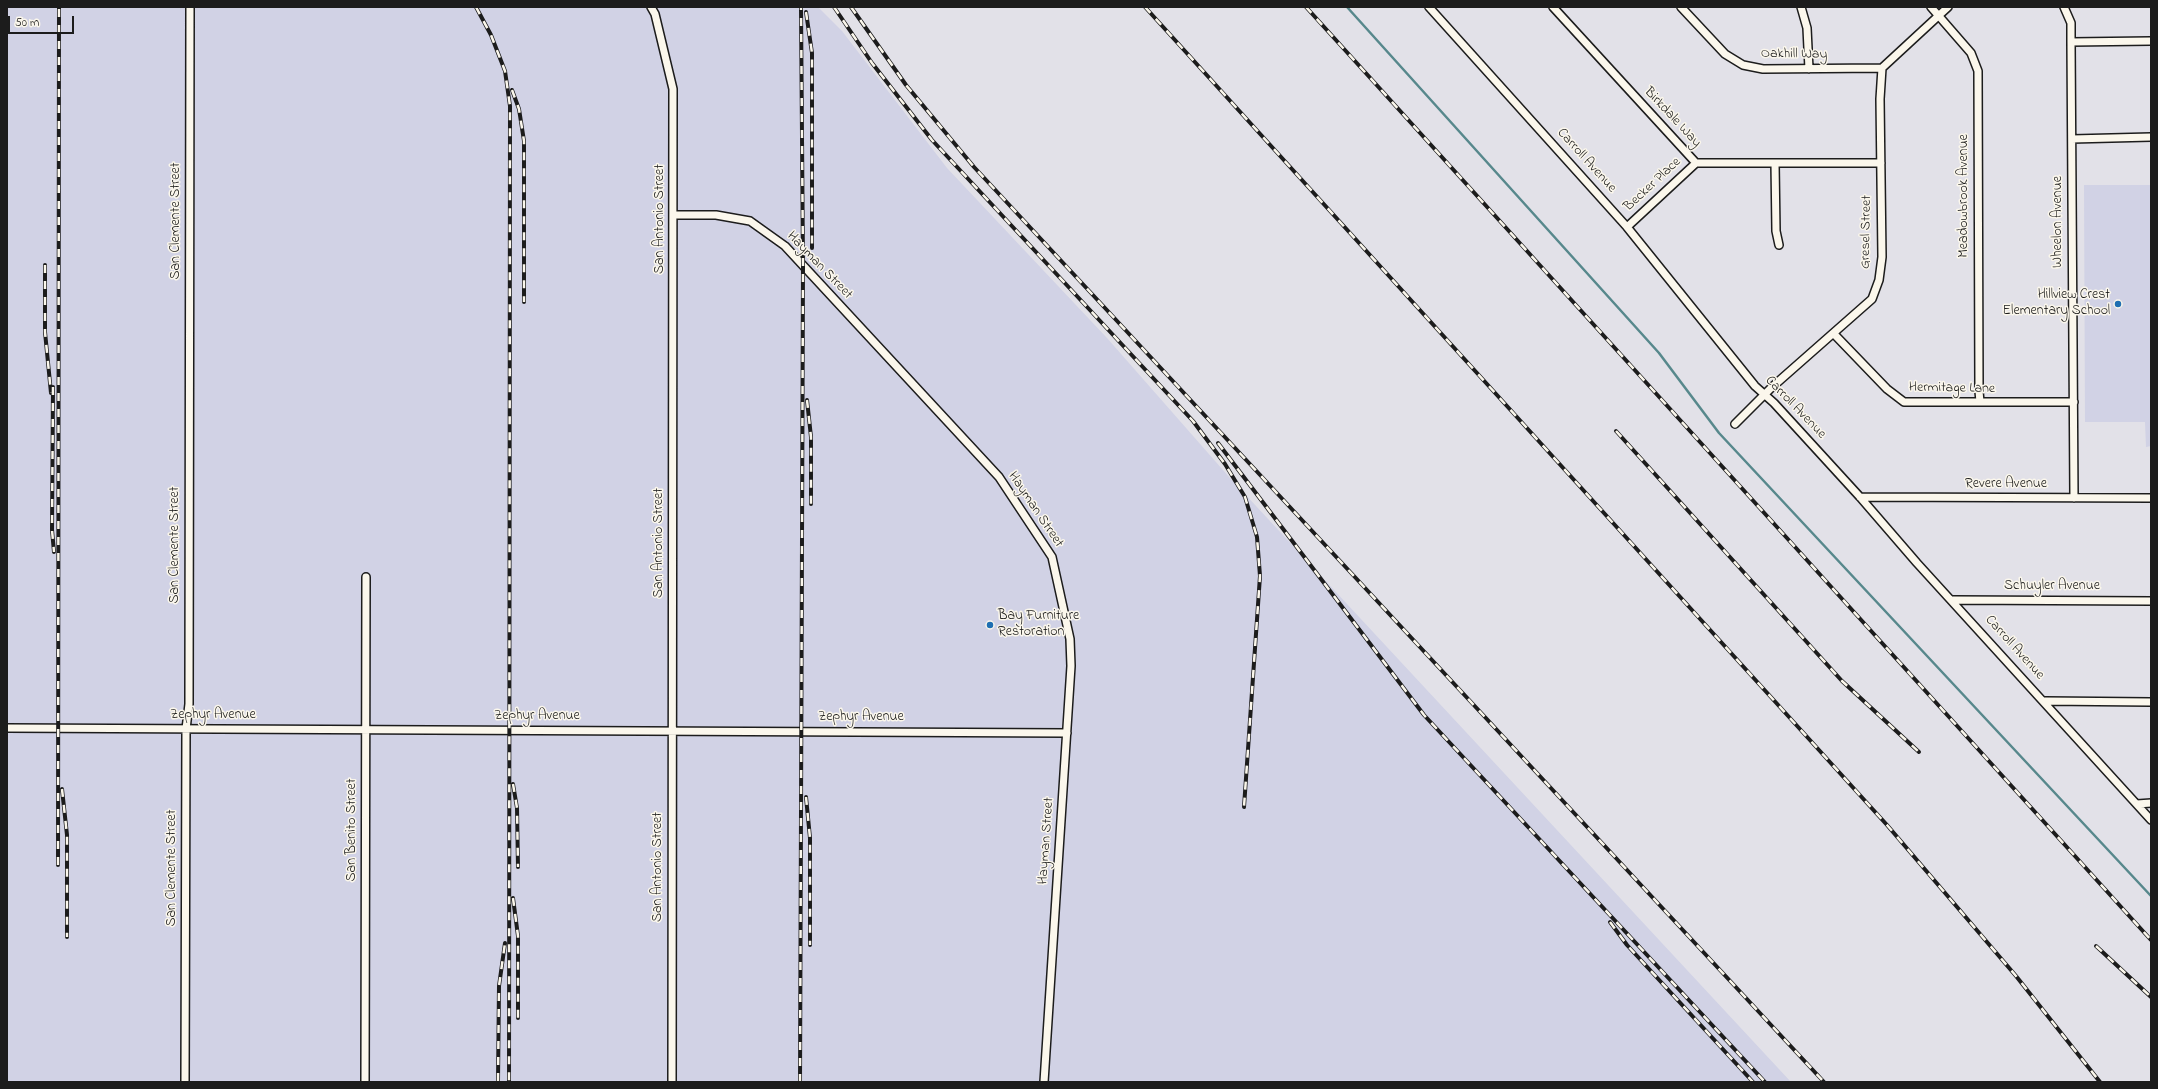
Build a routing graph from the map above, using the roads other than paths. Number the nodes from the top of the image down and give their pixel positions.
1 (190, 7) edge
2 (651, 7) edge
3 (1429, 7) edge
4 (1553, 7) edge
5 (1682, 7) edge
6 (1801, 7) edge
7 (1930, 7) edge
8 (1948, 7) edge
9 (2064, 7) edge
10 (1940, 15) junction
11 (2151, 41) edge
12 (2071, 42) junction
13 (1882, 68) junction
14 (1809, 69) junction
15 (2151, 137) edge
16 (2072, 139) junction
17 (1696, 163) junction
18 (1775, 163) junction
19 (1881, 163) junction
20 (675, 215) junction
21 (1628, 227) junction
22 (1778, 245) dead end
23 (1834, 334) junction
24 (1765, 395) junction
25 (1980, 402) junction
26 (2074, 402) junction
27 (1735, 424) dead end
28 (1860, 497) junction
29 (2074, 498) junction
30 (2151, 498) edge
31 (366, 577) dead end
32 (1953, 600) junction
33 (2151, 601) edge
34 (2045, 701) junction
35 (2151, 702) edge
36 (7, 728) edge
37 (186, 729) junction
38 (366, 730) junction
39 (672, 731) junction
40 (1067, 733) junction
41 (2151, 803) edge
42 (2137, 804) junction
43 (2151, 820) edge
44 (185, 1082) edge
45 (365, 1082) edge
46 (672, 1082) edge
47 (1044, 1082) edge

1 - 37 street, San Clemente Street
2 - 20 street, San Antonio Street
3 - 21 street, Carroll Avenue
4 - 17 street, Birkdale Way
5 - 14 street, Oakhill Way
6 - 14 street
7 - 10 street, Meadowbrook Avenue
8 - 10 street
9 - 12 street, Wheelon Avenue
10 - 13 street
10 - 25 street, Meadowbrook Avenue
11 - 12 street
12 - 16 street, Wheelon Avenue
13 - 14 street, Oakhill Way
13 - 19 street, Gresel Street
15 - 16 street
16 - 26 street, Wheelon Avenue
17 - 18 street, Birkdale Way
17 - 21 street, Becker Place
18 - 19 street, Birkdale Way
18 - 22 street
19 - 23 street, Gresel Street
20 - 39 street, San Antonio Street
20 - 40 street, Hayman Street
21 - 24 street, Carroll Avenue
23 - 24 street, Gresel Street
23 - 25 street, Hermitage Lane
24 - 27 street, Gresel Street
24 - 28 street, Carroll Avenue
25 - 26 street, Hermitage Lane
26 - 29 street, Wheelon Avenue
28 - 29 street, Revere Avenue
28 - 32 street, Carroll Avenue
29 - 30 street, Revere Avenue
31 - 38 street, San Benito Street
32 - 33 street, Schuyler Avenue
32 - 34 street, Carroll Avenue
34 - 35 street
34 - 42 street, Carroll Avenue
36 - 37 street, Zephyr Avenue
37 - 38 street, Zephyr Avenue
37 - 44 street, San Clemente Street
38 - 39 street, Zephyr Avenue
38 - 45 street, San Benito Street
39 - 40 street, Zephyr Avenue
39 - 46 street, San Antonio Street
40 - 47 street, Hayman Street
41 - 42 street
42 - 43 street, Carroll Avenue

